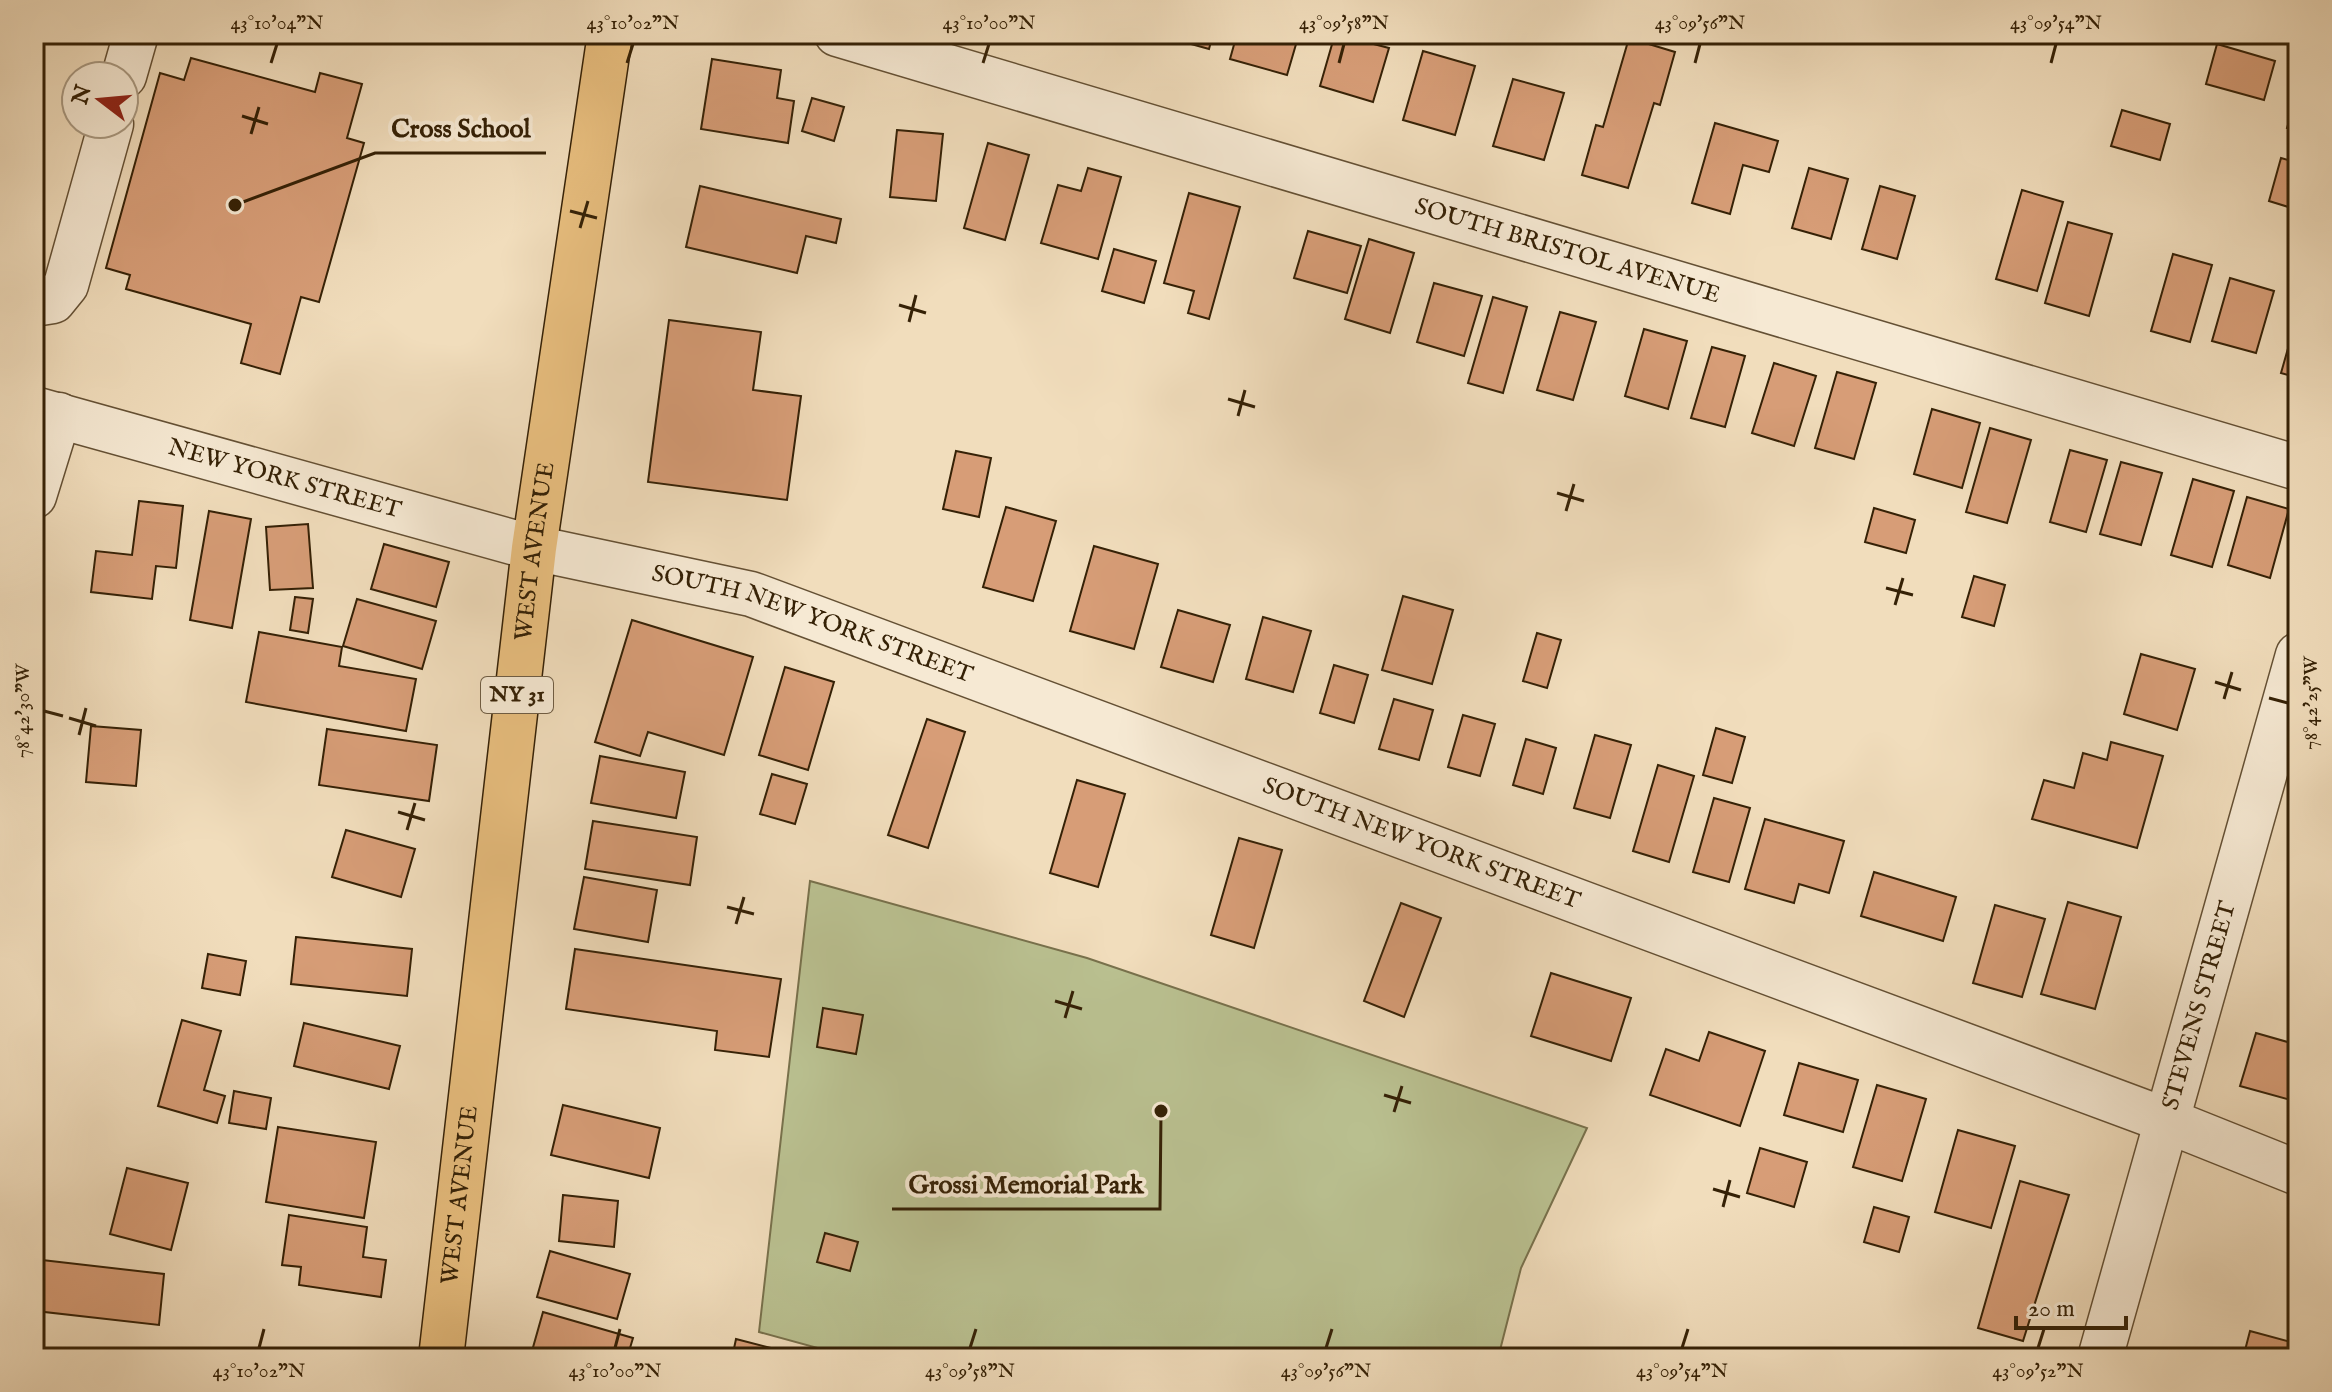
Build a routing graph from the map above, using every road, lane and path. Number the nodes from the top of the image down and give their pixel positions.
1 (136, 34) edge
2 (610, 34) edge
3 (857, 37) edge
4 (129, 60) edge
5 (107, 140) edge
6 (34, 304) edge
7 (47, 412) edge
8 (2298, 468) edge
9 (34, 496) edge
10 (534, 548) junction
11 (2298, 655) edge
12 (2168, 1121) junction
13 (2298, 1173) edge
14 (441, 1358) edge
15 (2100, 1358) edge

1 - 4 street
2 - 10 highway, WEST AVENUE / NY 31
3 - 8 street, SOUTH BRISTOL AVENUE
5 - 6 street
7 - 9 street
7 - 10 street, NEW YORK STREET
10 - 12 street, SOUTH NEW YORK STREET
10 - 14 highway, WEST AVENUE / NY 31
11 - 12 street, STEVENS STREET
12 - 13 street, SOUTH NEW YORK STREET
12 - 15 street, STEVENS STREET

